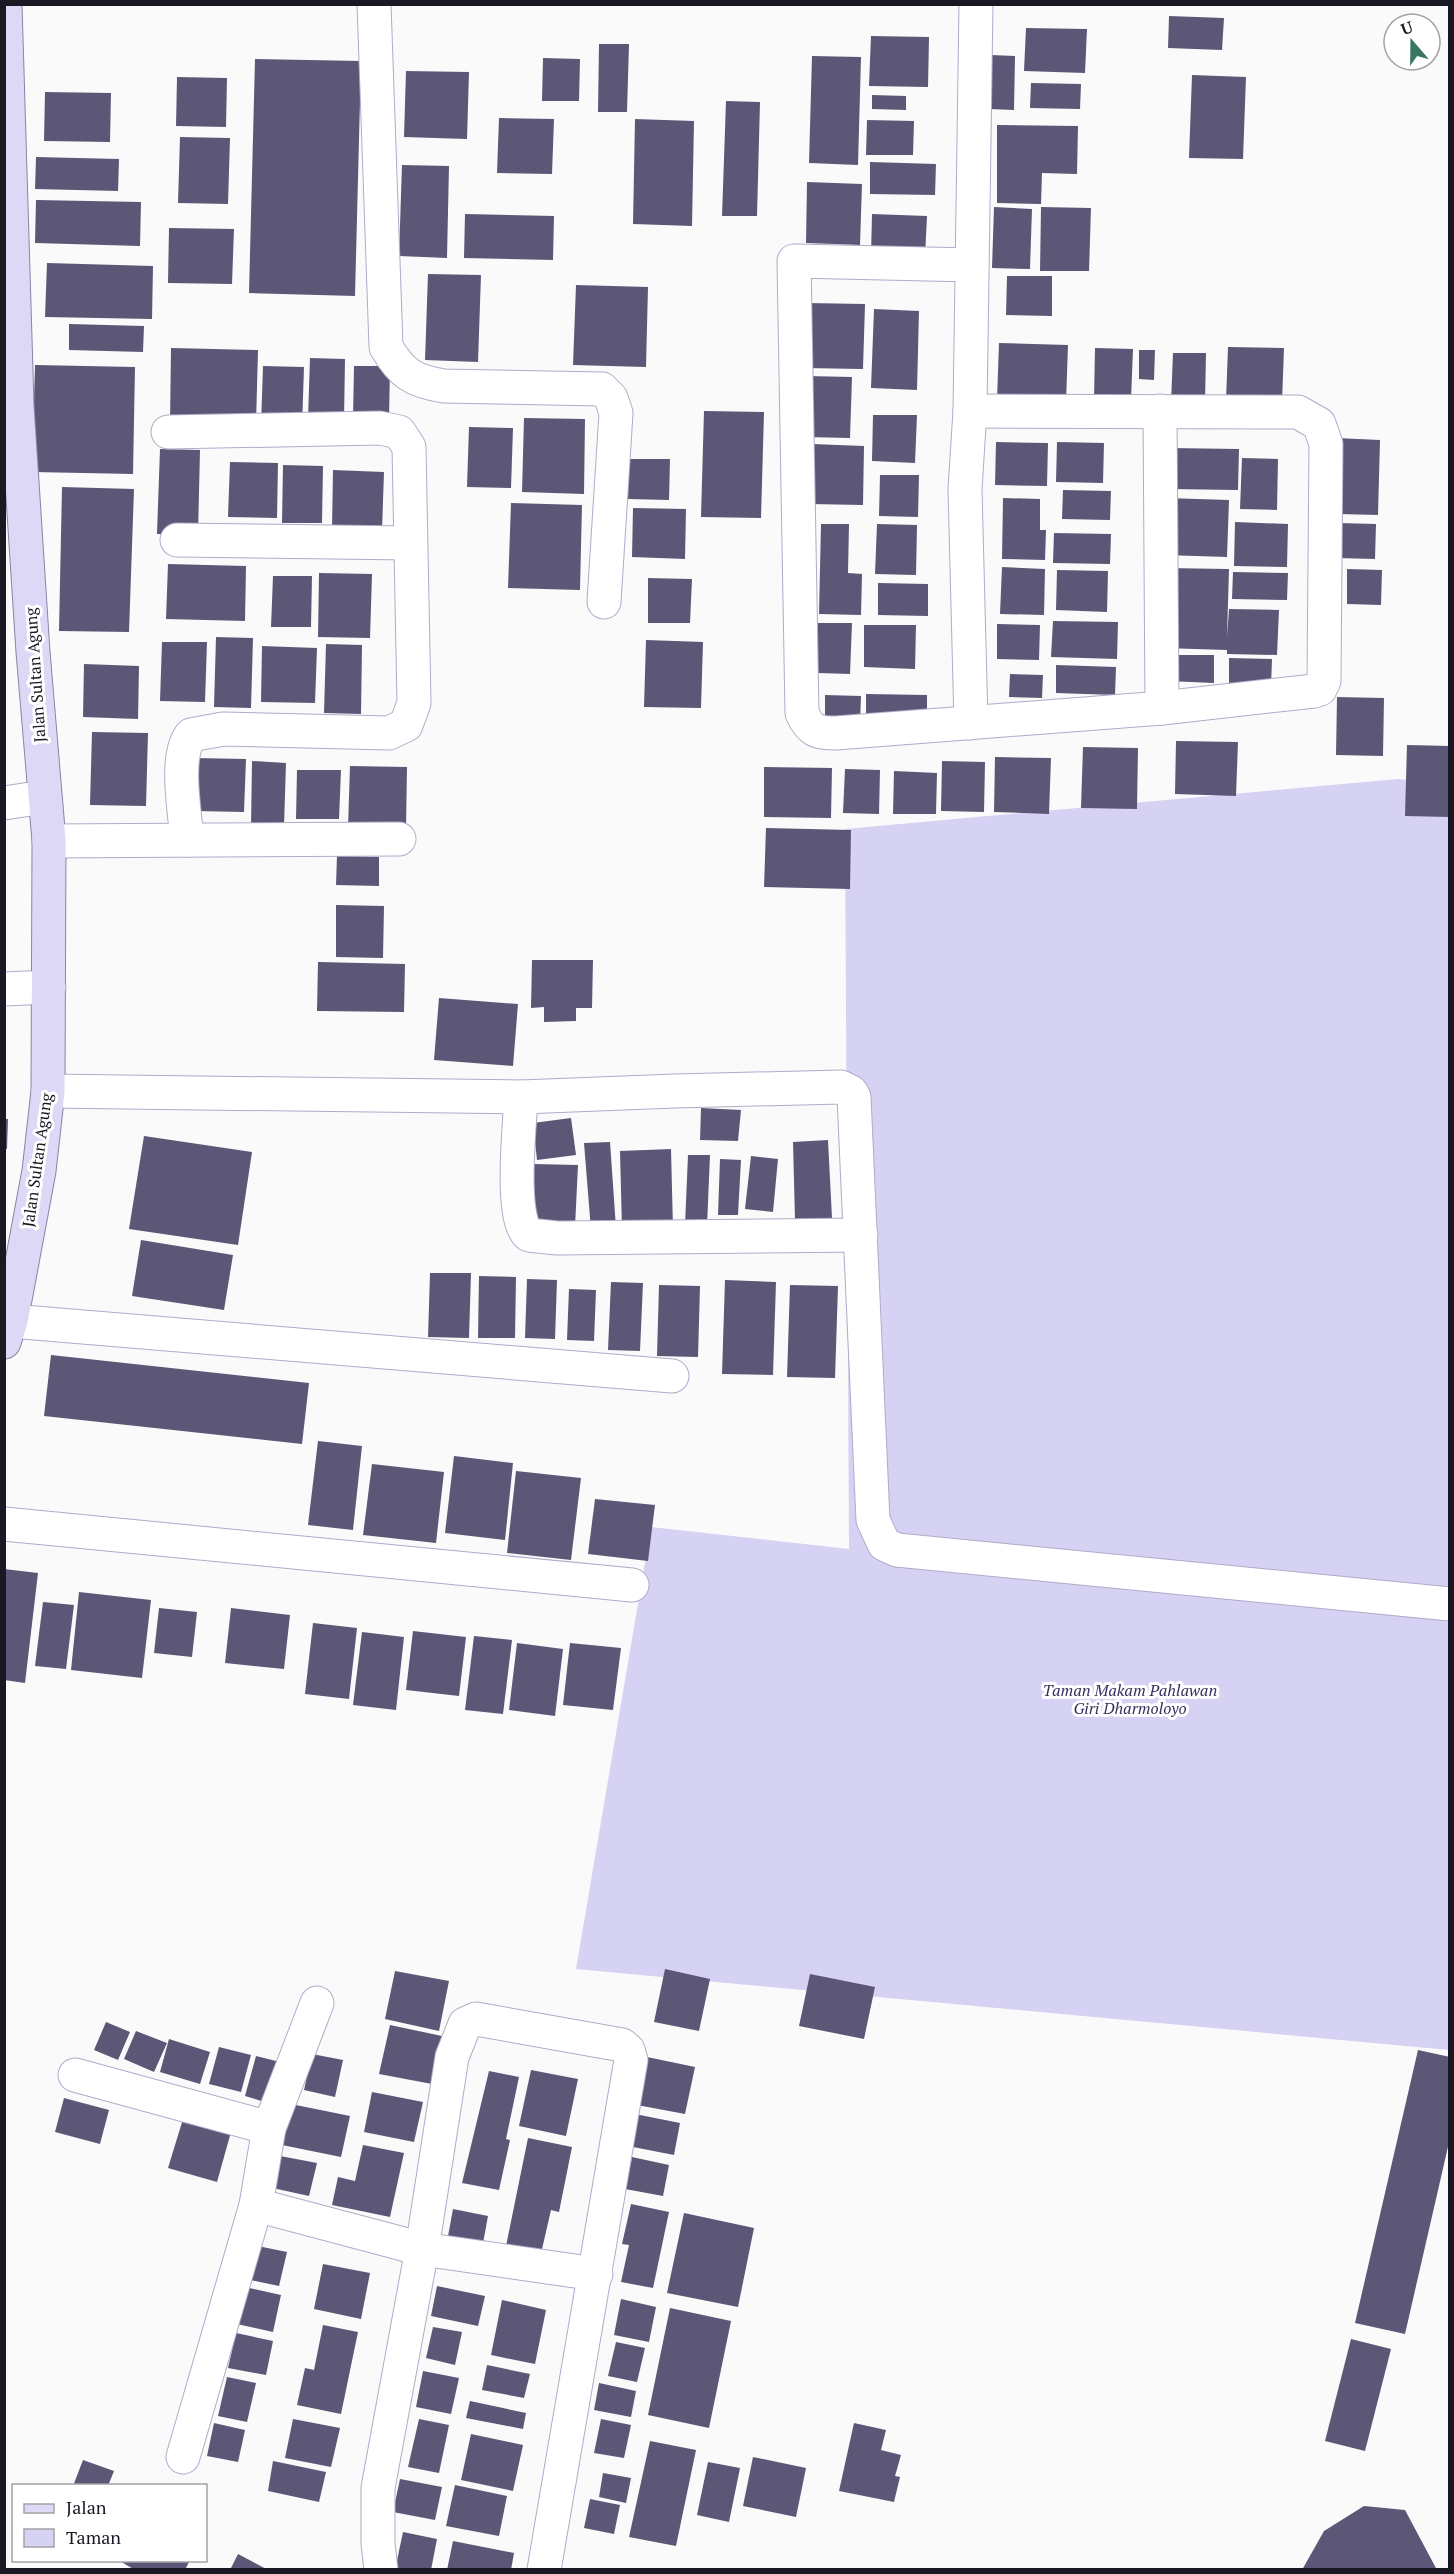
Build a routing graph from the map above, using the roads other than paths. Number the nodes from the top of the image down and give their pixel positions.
1 (374, 4) edge
2 (976, 4) edge
3 (6, 16) edge
4 (972, 265) junction
5 (11, 406) edge
6 (970, 411) junction
7 (1160, 411) junction
8 (168, 432) dead end
9 (177, 540) dead end
10 (410, 543) junction
11 (604, 602) dead end
12 (1162, 708) junction
13 (971, 723) junction
14 (44, 797) junction
15 (4, 803) edge
16 (399, 838) dead end
17 (187, 840) junction
18 (49, 841) junction
19 (49, 987) junction
20 (4, 989) edge
21 (48, 1091) junction
22 (521, 1097) junction
23 (861, 1235) junction
24 (8, 1332) edge
25 (672, 1376) dead end
26 (4, 1524) edge
27 (632, 1585) dead end
28 (1449, 1604) edge
29 (317, 2003) dead end
30 (75, 2075) dead end
31 (269, 2128) junction
32 (256, 2205) junction
33 (422, 2249) junction
34 (596, 2274) junction
35 (183, 2457) dead end
36 (381, 2570) edge
37 (544, 2570) edge

1 - 11 street
2 - 4 street
3 - 5 main road, Jalan Sultan Agung
4 - 6 street
4 - 13 street
5 - 14 main road, Jalan Sultan Agung
6 - 7 street
6 - 13 street
7 - 12 street
7 - 12 street
8 - 10 street
9 - 10 street
10 - 17 street
12 - 13 street
14 - 15 street
14 - 18 main road, Jalan Sultan Agung
16 - 17 street
17 - 18 street
18 - 19 main road, Jalan Sultan Agung
19 - 20 street
19 - 21 main road, Jalan Sultan Agung
21 - 22 street
21 - 24 main road, Jalan Sultan Agung
22 - 23 street
22 - 23 street
23 - 28 street
24 - 25 street
26 - 27 street
29 - 31 street
30 - 31 street
31 - 32 street
32 - 33 street
32 - 35 street
33 - 34 street
33 - 34 street
33 - 36 street
34 - 37 street

